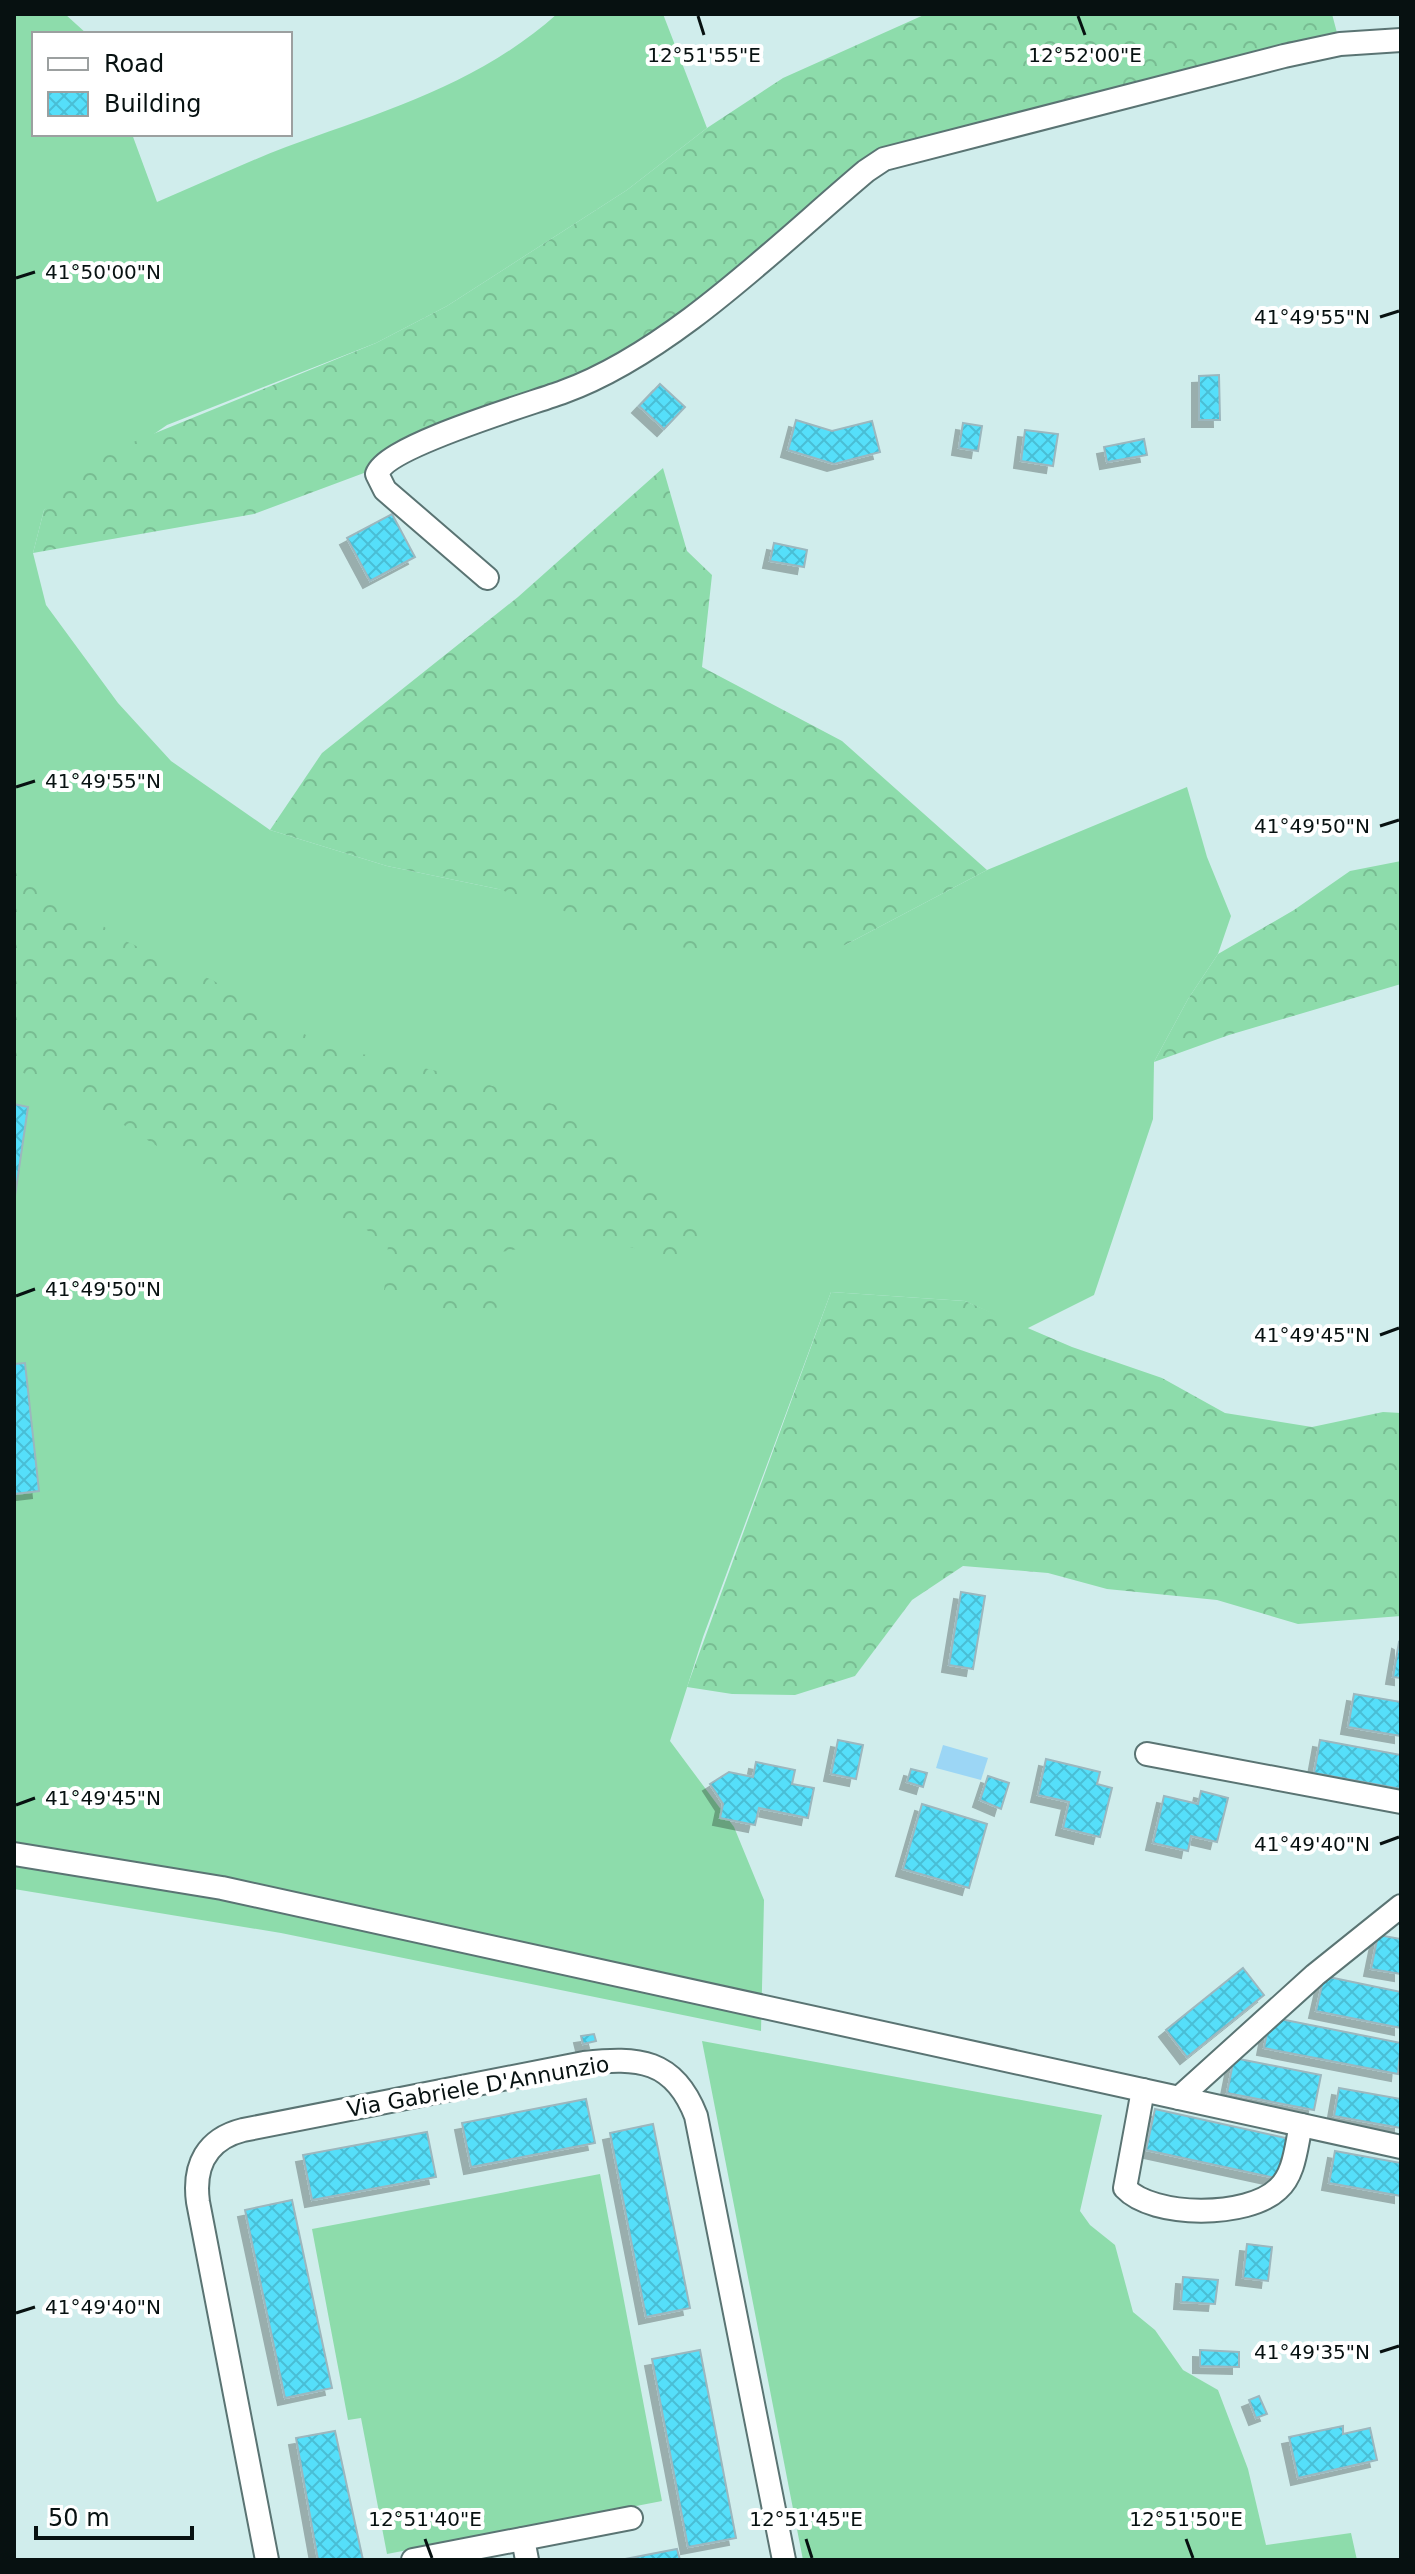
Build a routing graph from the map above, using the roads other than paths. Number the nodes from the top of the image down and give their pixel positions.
1 (1401, 40) edge
2 (487, 578) dead end
3 (1147, 1754) dead end
4 (1401, 1802) edge
5 (14, 1854) edge
6 (1401, 1906) edge
7 (1143, 2090) junction
8 (1179, 2098) junction
9 (1301, 2125) junction
10 (1401, 2147) edge
11 (631, 2518) dead end
12 (525, 2549) edge
13 (267, 2560) edge
14 (413, 2560) edge
15 (784, 2560) edge

1 - 2 street
3 - 4 street
5 - 7 street
6 - 8 street
7 - 8 street
7 - 9 street
8 - 9 street
9 - 10 street
11 - 12 street
12 - 14 street
13 - 15 street, Via Gabriele D'Annunzio

